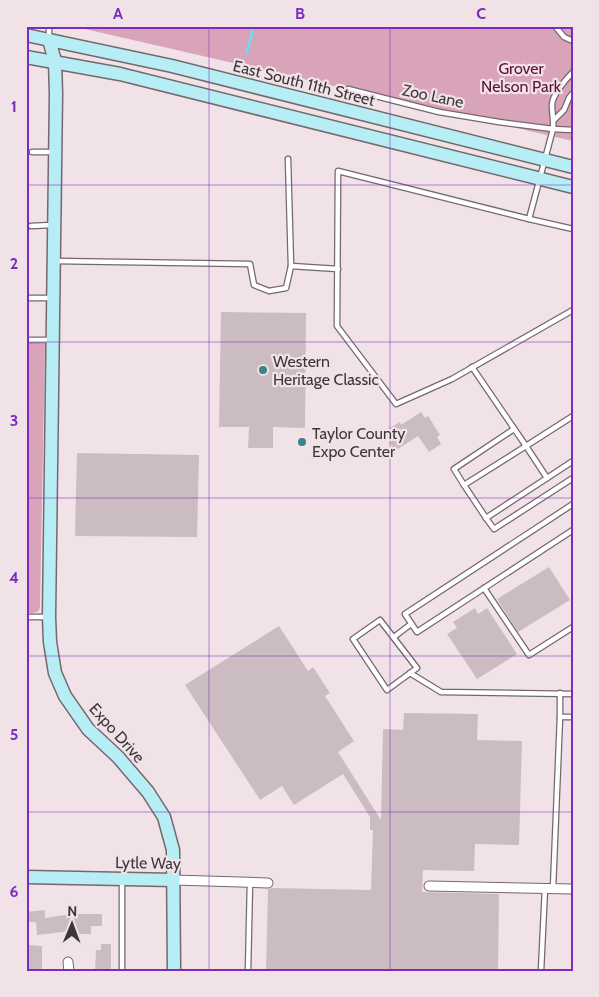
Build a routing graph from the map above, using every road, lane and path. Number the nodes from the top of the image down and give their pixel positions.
1 (50, 26) edge
2 (555, 26) edge
3 (26, 36) edge
4 (49, 40) junction
5 (573, 41) edge
6 (26, 57) edge
7 (55, 61) junction
8 (573, 72) edge
9 (348, 89) dead end
10 (573, 93) edge
11 (554, 120) junction
12 (553, 129) junction
13 (573, 130) edge
14 (32, 152) dead end
15 (55, 152) junction
16 (288, 158) dead end
17 (545, 160) junction
18 (573, 167) edge
19 (540, 179) junction
20 (573, 187) edge
21 (529, 219) junction
22 (54, 225) junction
23 (31, 226) dead end
24 (573, 229) edge
25 (54, 261) junction
26 (291, 266) junction
27 (338, 269) junction
28 (29, 298) dead end
29 (54, 298) junction
30 (573, 310) edge
31 (26, 340) edge
32 (53, 340) junction
33 (472, 368) junction
34 (573, 416) edge
35 (514, 429) junction
36 (526, 446) junction
37 (573, 461) edge
38 (547, 478) junction
39 (573, 478) edge
40 (464, 485) junction
41 (573, 504) edge
42 (486, 518) junction
43 (573, 530) edge
44 (484, 588) junction
45 (26, 617) edge
46 (49, 617) junction
47 (411, 624) junction
48 (573, 627) edge
49 (394, 637) junction
50 (410, 674) junction
51 (560, 693) junction
52 (573, 694) edge
53 (560, 717) junction
54 (573, 717) edge
55 (26, 877) edge
56 (122, 879) junction
57 (174, 880) junction
58 (250, 882) junction
59 (268, 882) dead end
60 (429, 886) dead end
61 (549, 888) junction
62 (573, 889) edge
63 (122, 971) edge
64 (174, 971) edge
65 (248, 971) edge
66 (542, 971) edge

1 - 4 lane
2 - 5 lane
3 - 4 main road, East South 11th Street
4 - 7 main road, Expo Drive
4 - 17 main road, East South 11th Street
6 - 7 main road
7 - 15 main road, Expo Drive
7 - 19 main road
8 - 11 lane
9 - 12 lane, Zoo Lane
10 - 11 lane
11 - 12 lane
12 - 13 lane, Zoo Lane
12 - 17 lane
14 - 15 lane
15 - 22 main road, Expo Drive
16 - 26 lane
17 - 18 main road, East South 11th Street
17 - 19 lane
19 - 20 main road
19 - 21 lane
21 - 24 lane
21 - 27 lane
22 - 23 lane
22 - 25 main road, Expo Drive
25 - 26 lane
25 - 29 main road, Expo Drive
26 - 27 lane
27 - 33 lane
28 - 29 lane
29 - 32 main road, Expo Drive
30 - 33 lane
31 - 32 lane
32 - 46 main road, Expo Drive
33 - 35 lane
34 - 36 lane
35 - 36 lane
35 - 40 lane
36 - 38 lane
36 - 40 lane
37 - 38 lane
38 - 42 lane
39 - 42 lane
40 - 42 lane
41 - 47 lane
43 - 44 lane
44 - 47 lane
44 - 48 lane
45 - 46 lane
46 - 57 main road, Expo Drive
47 - 49 lane
49 - 50 lane
49 - 50 lane
50 - 51 lane
51 - 52 lane
51 - 53 lane
53 - 54 lane
53 - 61 lane
55 - 56 main road, Lytle Way
56 - 57 main road, Lytle Way
56 - 63 lane
57 - 58 street, Lytle Way
57 - 64 main road, Expo Drive
58 - 59 street, Lytle Way
58 - 65 lane
60 - 61 street
61 - 62 street
61 - 66 lane

